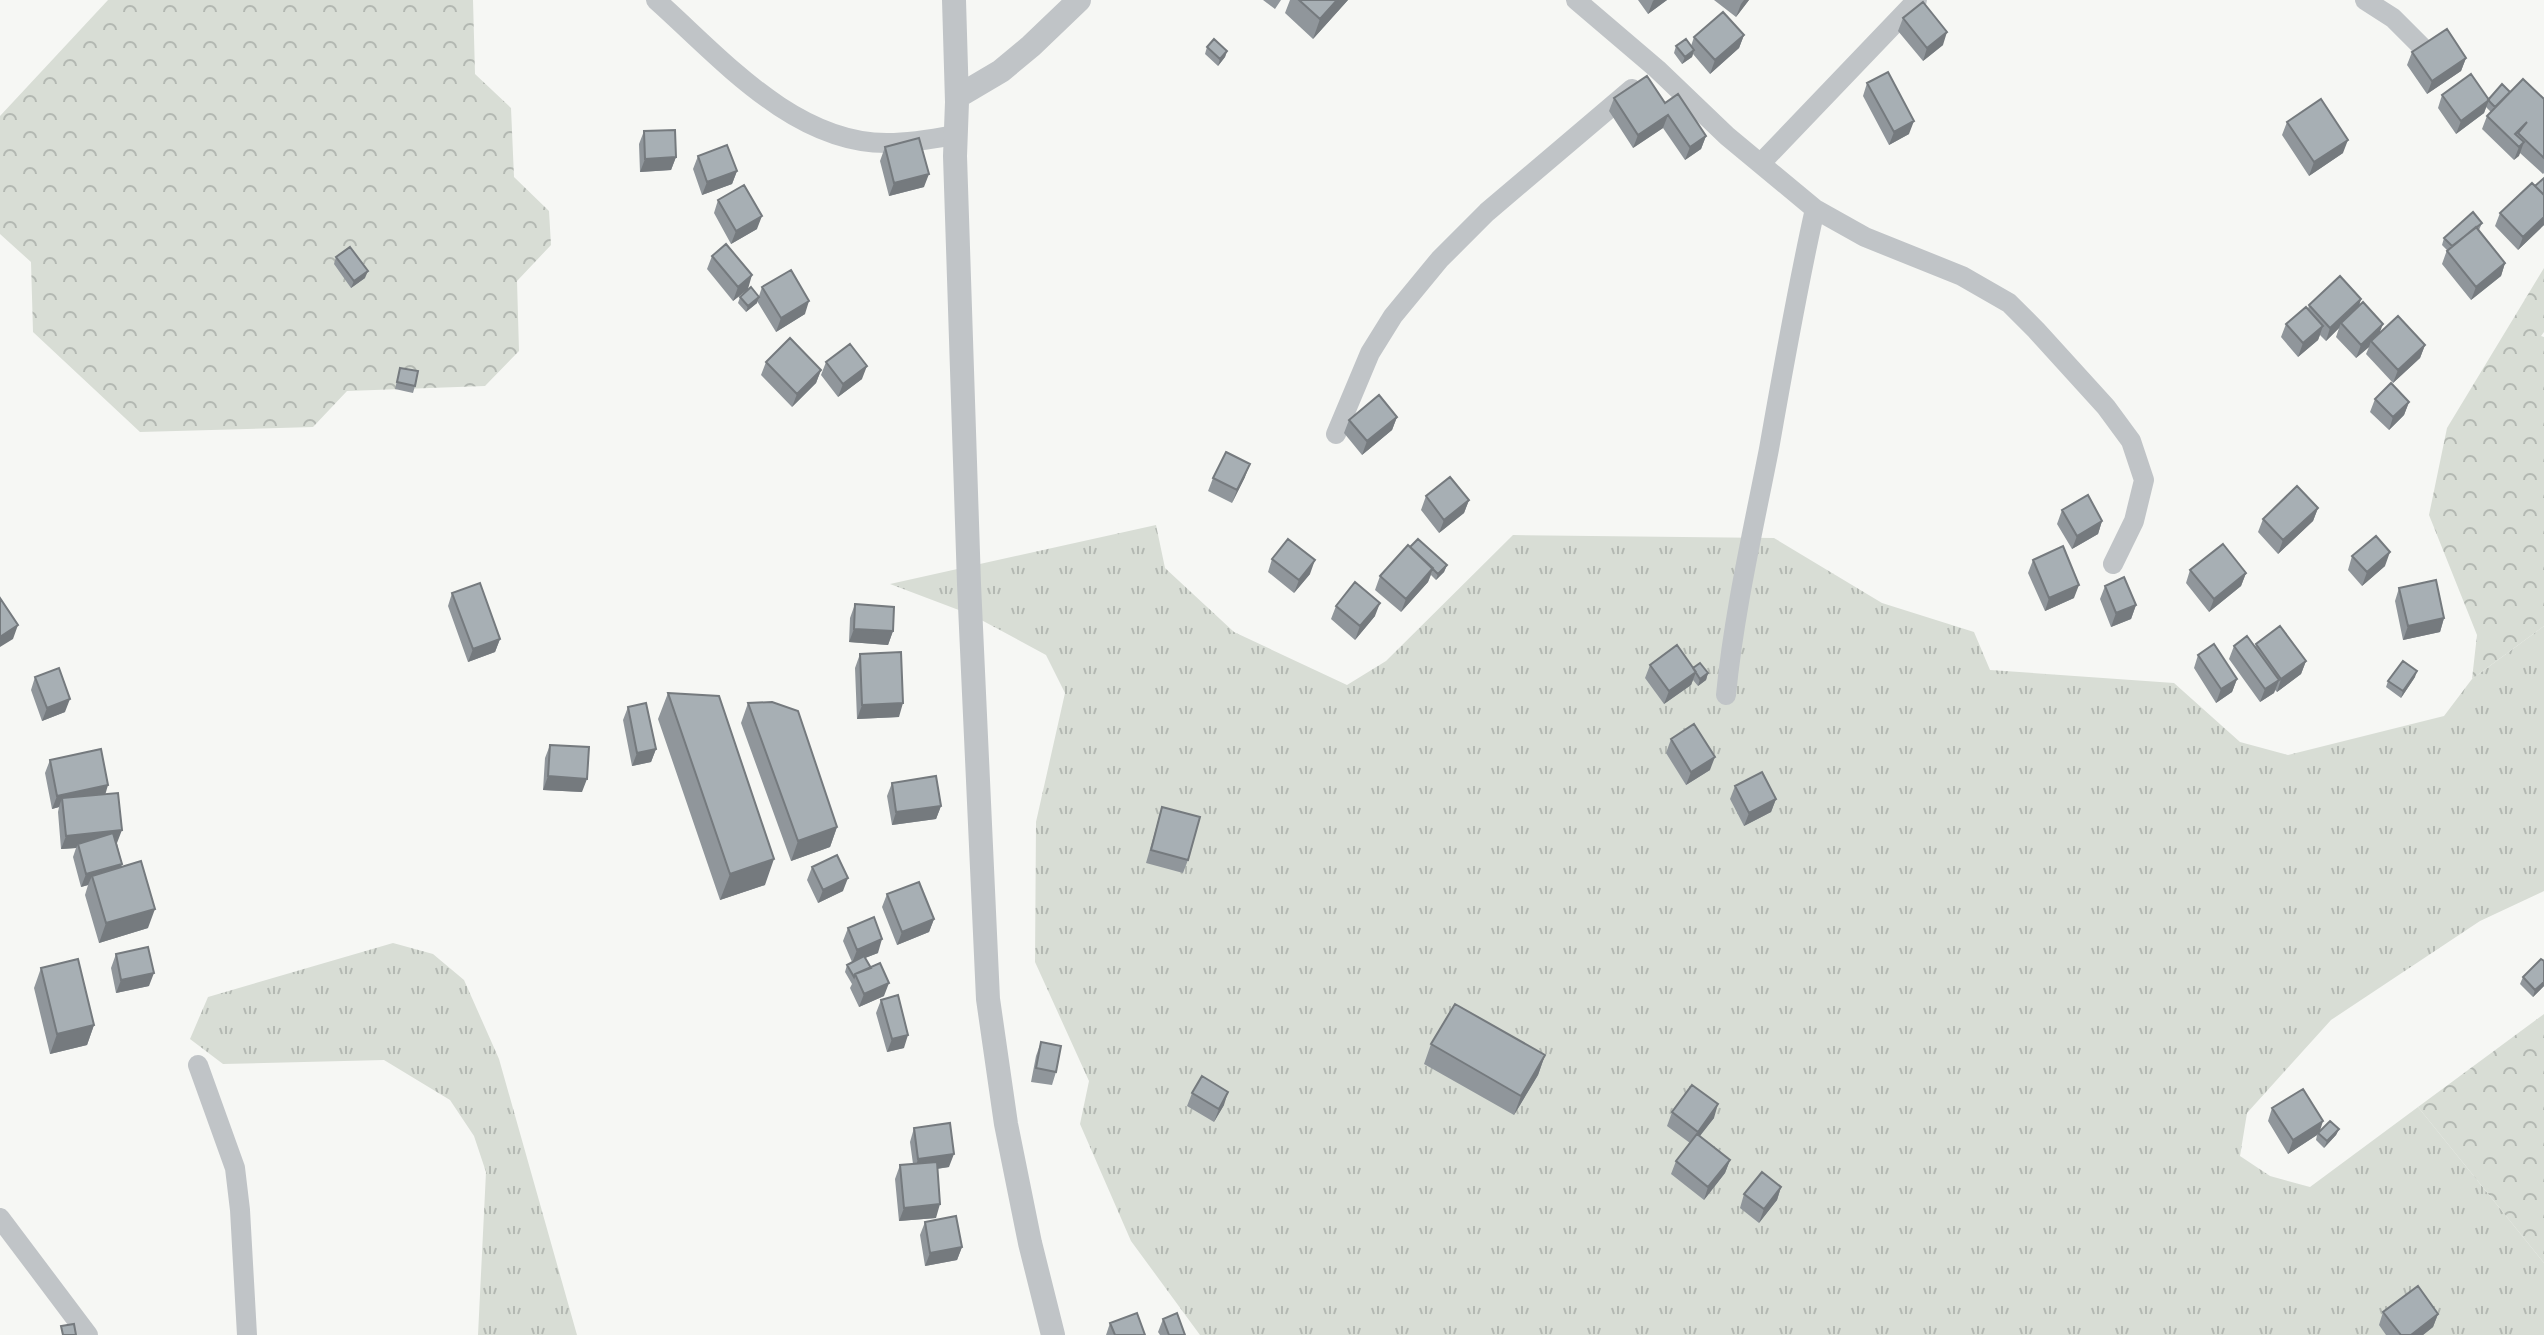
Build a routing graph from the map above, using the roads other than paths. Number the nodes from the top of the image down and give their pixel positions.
1 (656, 0) edge
2 (954, 0) edge
3 (1079, 0) edge
4 (1576, 0) edge
5 (1917, 0) edge
6 (2365, 0) edge
7 (2422, 47) edge
8 (1657, 69) junction
9 (957, 97) junction
10 (955, 135) junction
11 (1761, 163) junction
12 (1815, 209) junction
13 (1336, 434) dead end
14 (2113, 564) dead end
15 (1726, 695) dead end
16 (198, 1065) dead end
17 (0, 1218) edge
18 (88, 1335) edge
19 (247, 1335) edge
20 (1053, 1335) edge

1 - 10 street
2 - 9 street
3 - 9 street
4 - 8 street
5 - 11 street
6 - 7 street
8 - 11 street
8 - 13 street
9 - 10 street
10 - 20 street
11 - 12 street
12 - 14 street
12 - 15 street
16 - 19 street
17 - 18 street

